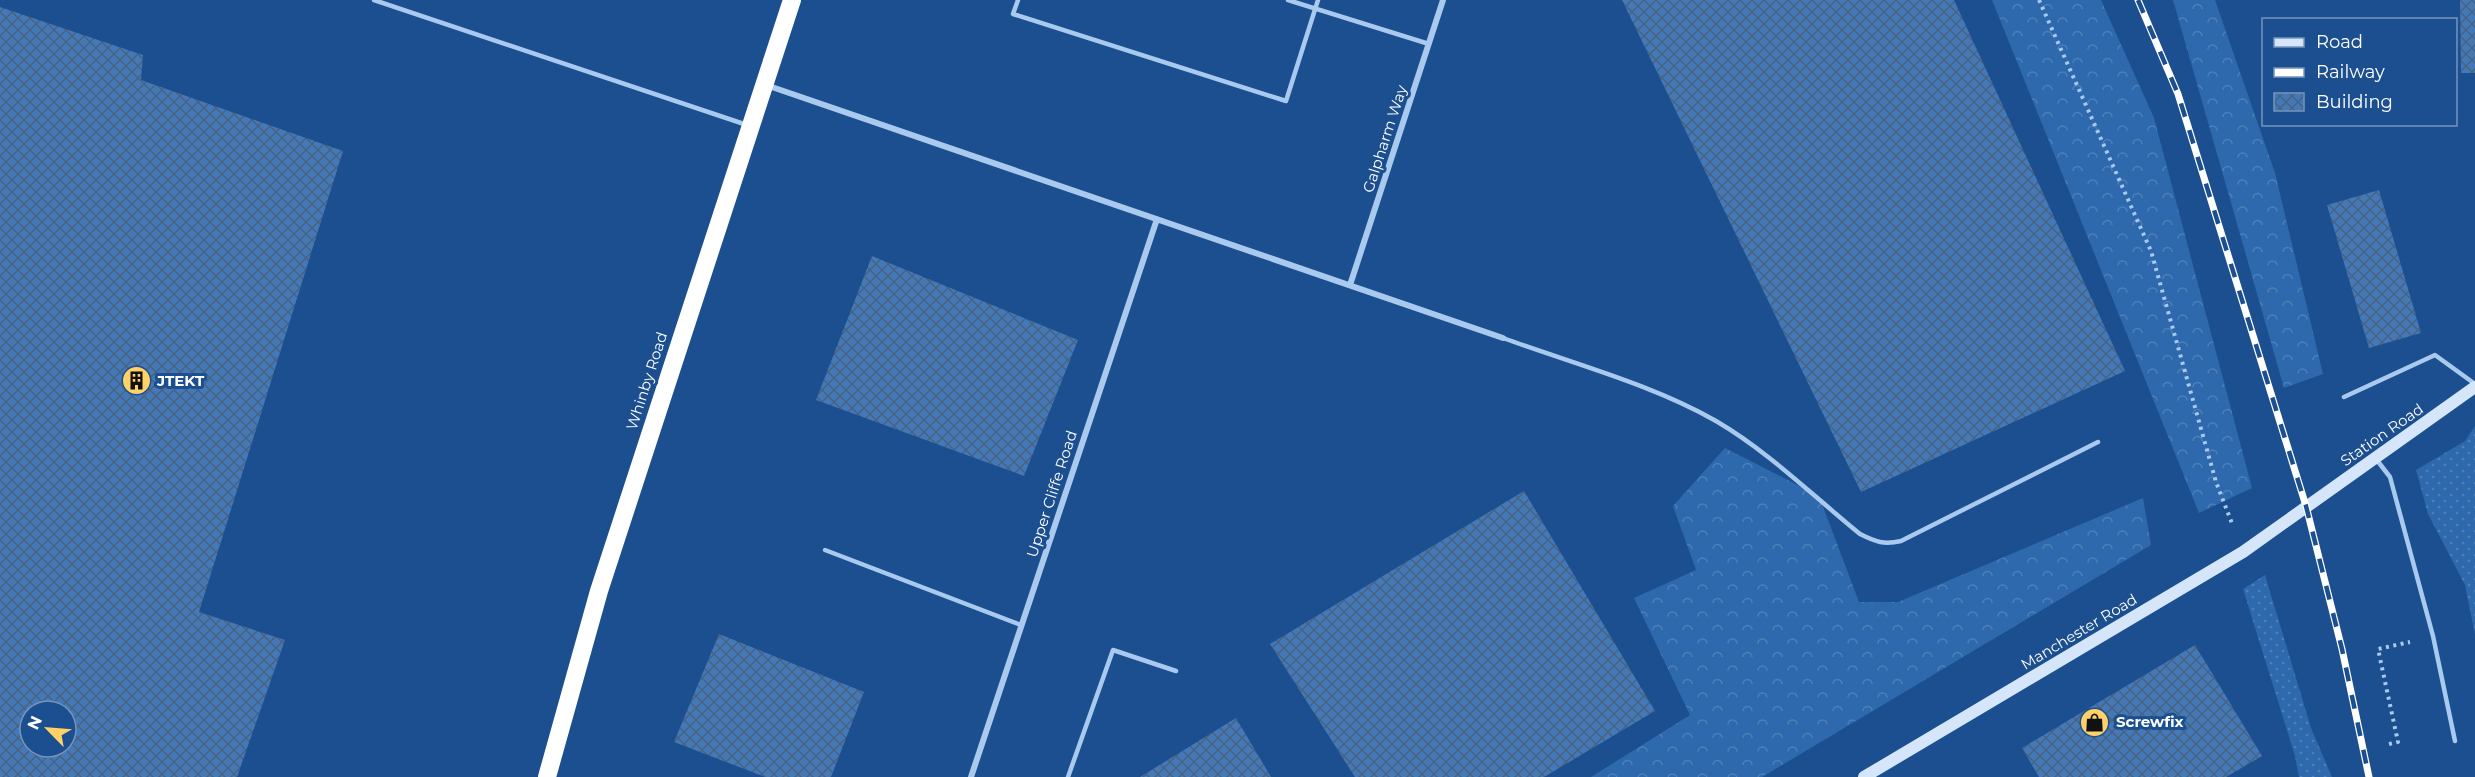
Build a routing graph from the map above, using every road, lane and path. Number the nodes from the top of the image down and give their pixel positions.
1 (374, 0) edge
2 (792, 0) edge
3 (1018, 0) edge
4 (1288, 0) edge
5 (1318, 0) edge
6 (1443, 0) edge
7 (2039, 0) edge
8 (1315, 8) junction
9 (1429, 44) junction
10 (763, 84) junction
11 (749, 126) junction
12 (1157, 219) junction
13 (1350, 285) junction
14 (1503, 338) joint
15 (2475, 386) edge
16 (2344, 397) dead end
17 (2098, 442) dead end
18 (2376, 459) junction
19 (2306, 506) joint
20 (825, 550) dead end
21 (2243, 552) junction
22 (1021, 626) junction
23 (2433, 636) junction
24 (1176, 671) dead end
25 (2455, 741) dead end
26 (2389, 744) dead end
27 (547, 777) edge
28 (971, 777) edge
29 (1068, 777) edge
30 (1864, 777) edge

1 - 11 lane
2 - 10 highway, Whinby Road
3 - 8 lane
4 - 8 lane
5 - 8 lane
6 - 9 street, Galpharm Way
7 - 21 path
8 - 9 lane
9 - 13 street, Galpharm Way
10 - 11 highway, Whinby Road
10 - 12 street
11 - 27 highway, Whinby Road
12 - 13 street
12 - 22 street, Upper Cliffe Road
13 - 14 street
14 - 17 lane
15 - 16 lane
15 - 18 main road, Station Road
18 - 19 main road, Station Road
18 - 23 lane
19 - 21 main road, Manchester Road
20 - 22 lane
21 - 30 main road, Manchester Road
22 - 28 street, Upper Cliffe Road
23 - 25 lane
23 - 26 path
24 - 29 lane

